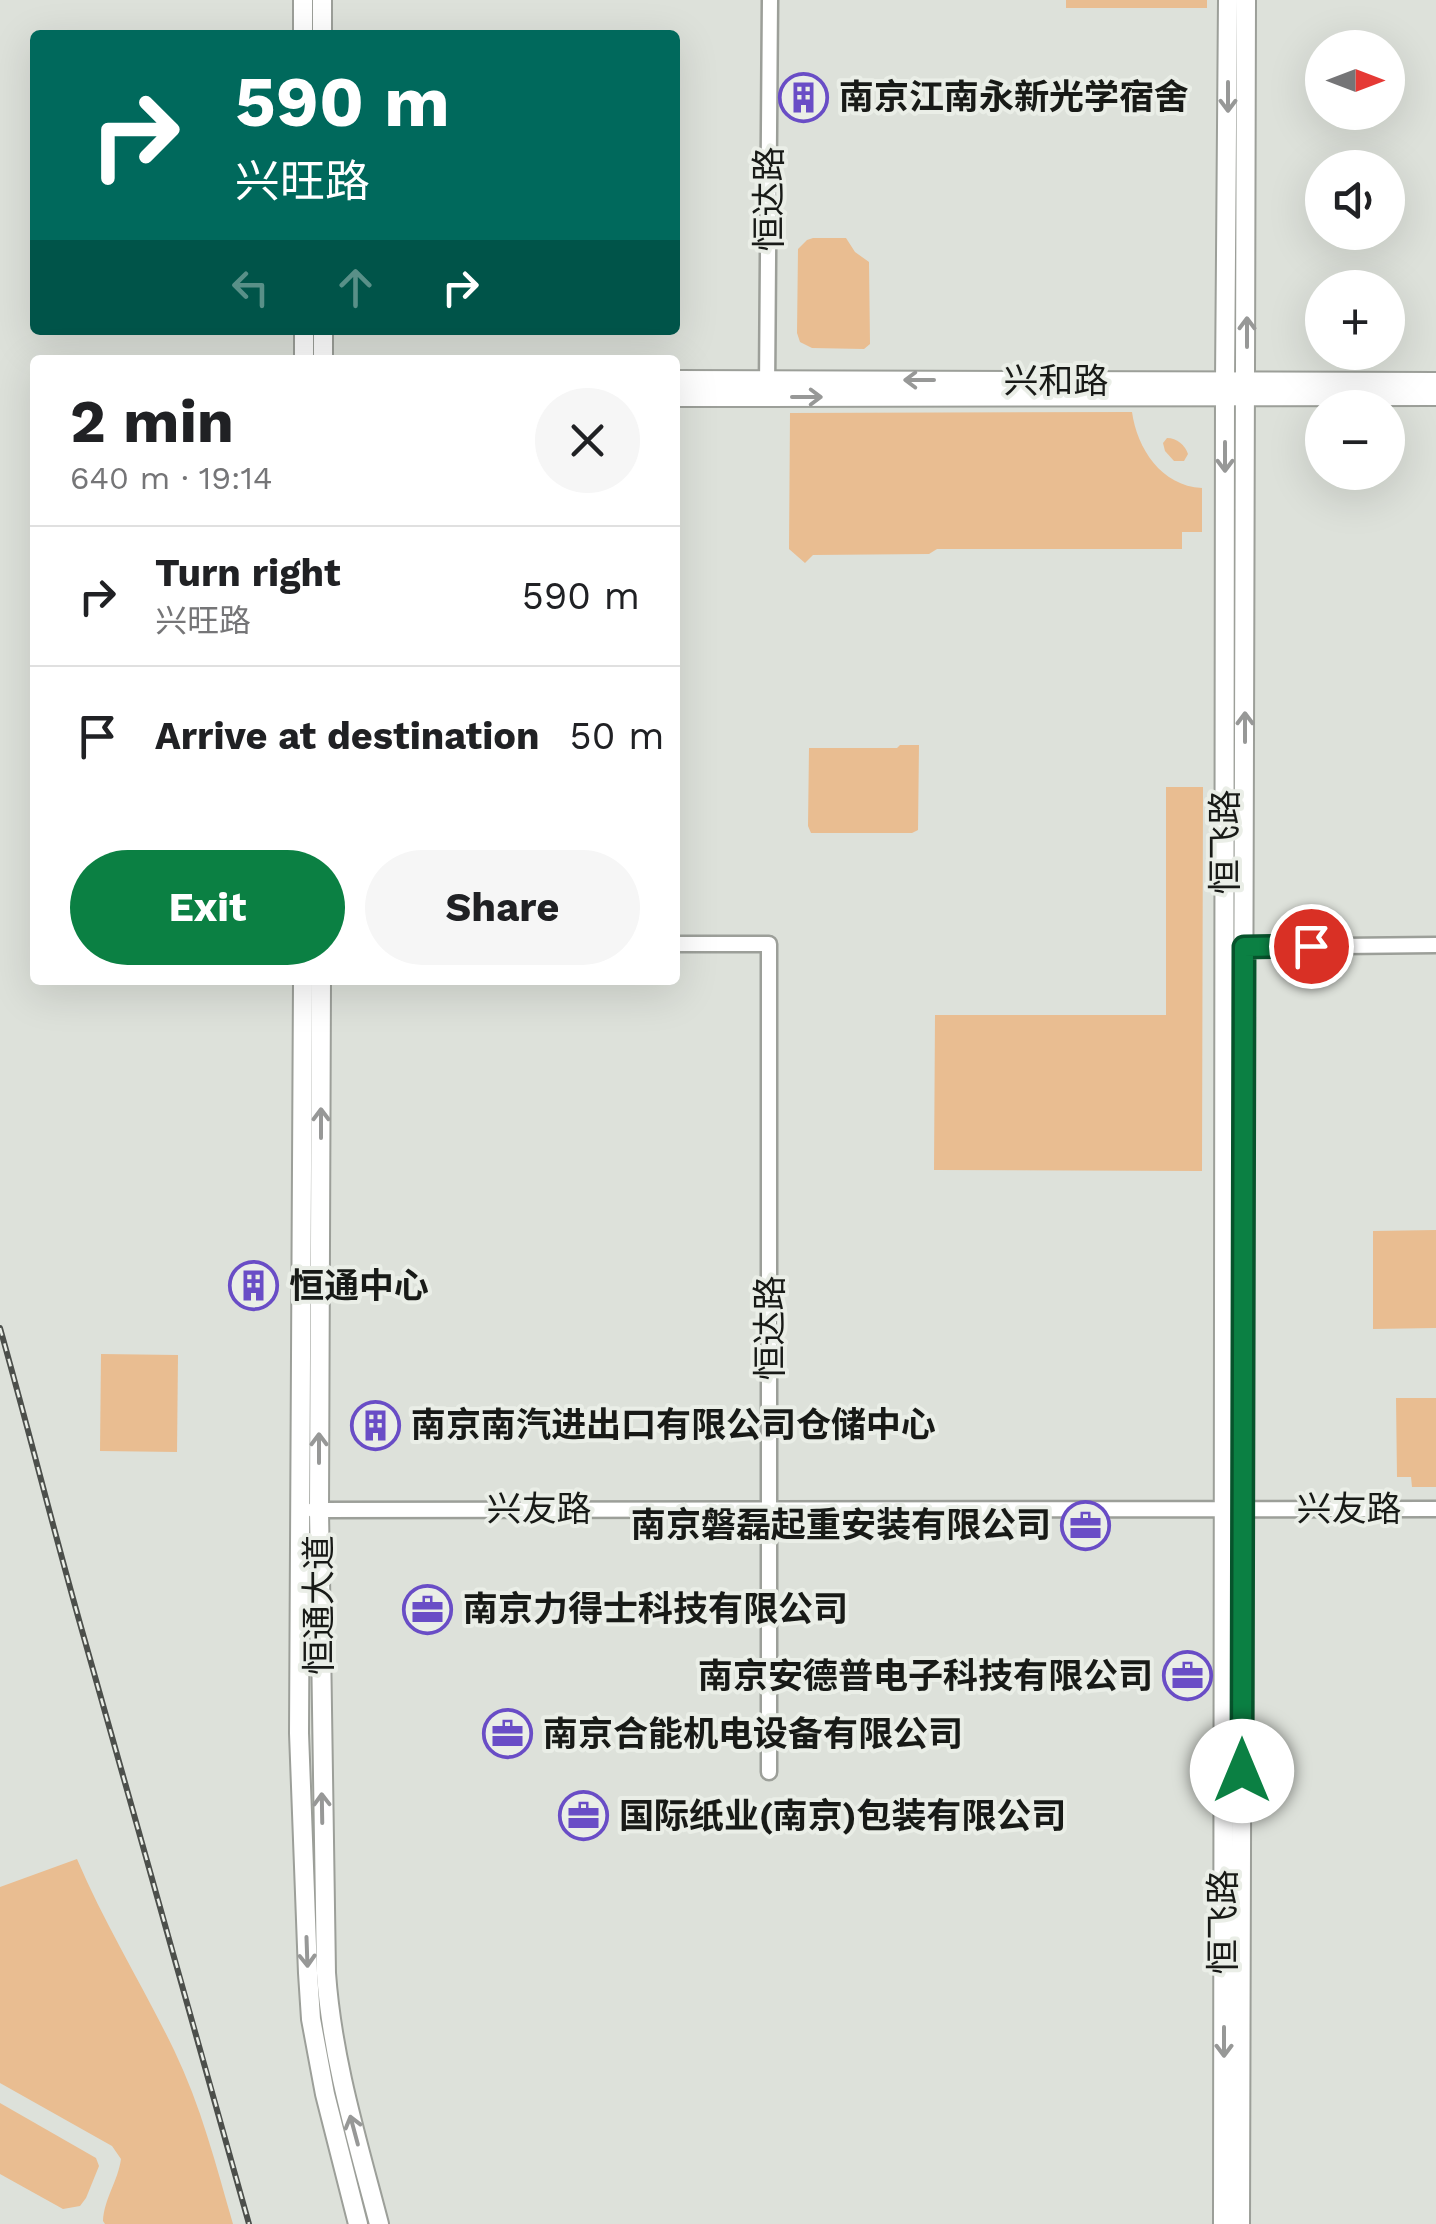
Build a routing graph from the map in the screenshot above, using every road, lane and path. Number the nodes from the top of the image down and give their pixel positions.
1 (303, 0) edge
2 (322, 0) edge
3 (770, 0) edge
4 (1228, 0) edge
5 (1246, 0) edge
6 (303, 30) edge
7 (322, 30) edge
8 (680, 380) edge
9 (1436, 382) edge
10 (767, 388) junction
11 (1225, 389) junction
12 (1247, 389) junction
13 (1436, 396) edge
14 (680, 397) edge
15 (680, 944) edge
16 (1436, 945) edge
17 (1235, 947) junction
18 (303, 985) edge
19 (321, 985) edge
20 (770, 1508) junction
21 (1233, 1509) junction
22 (1436, 1509) edge
23 (310, 1510) junction
24 (769, 1772) dead end
25 (358, 2224) edge
26 (379, 2224) edge
27 (1223, 2224) edge
28 (1240, 2224) edge

1 - 6 main road
2 - 7 main road
3 - 10 street, 恒达路
4 -> 11 main road, 恒飞路
12 -> 5 main road, 恒飞路
8 - 10 main road, 兴和路
9 - 12 main road, 兴和路
10 - 11 main road, 兴和路
10 - 14 main road, 兴和路
11 - 12 main road, 兴和路
11 -> 17 main road, 恒飞路
12 - 13 main road, 兴和路
17 -> 12 main road, 恒飞路
15 - 20 street, 恒达路
16 - 17 street
17 - 21 main road, 恒飞路
18 - 23 main road, 恒通大道
23 -> 19 main road, 恒通大道
20 - 21 street, 兴友路
20 - 23 street, 兴友路
20 - 24 street, 恒达路
21 - 22 street, 兴友路
21 -> 27 main road, 恒飞路
21 - 28 main road, 恒飞路
23 -> 25 main road, 恒通大道
26 -> 23 main road, 恒通大道

